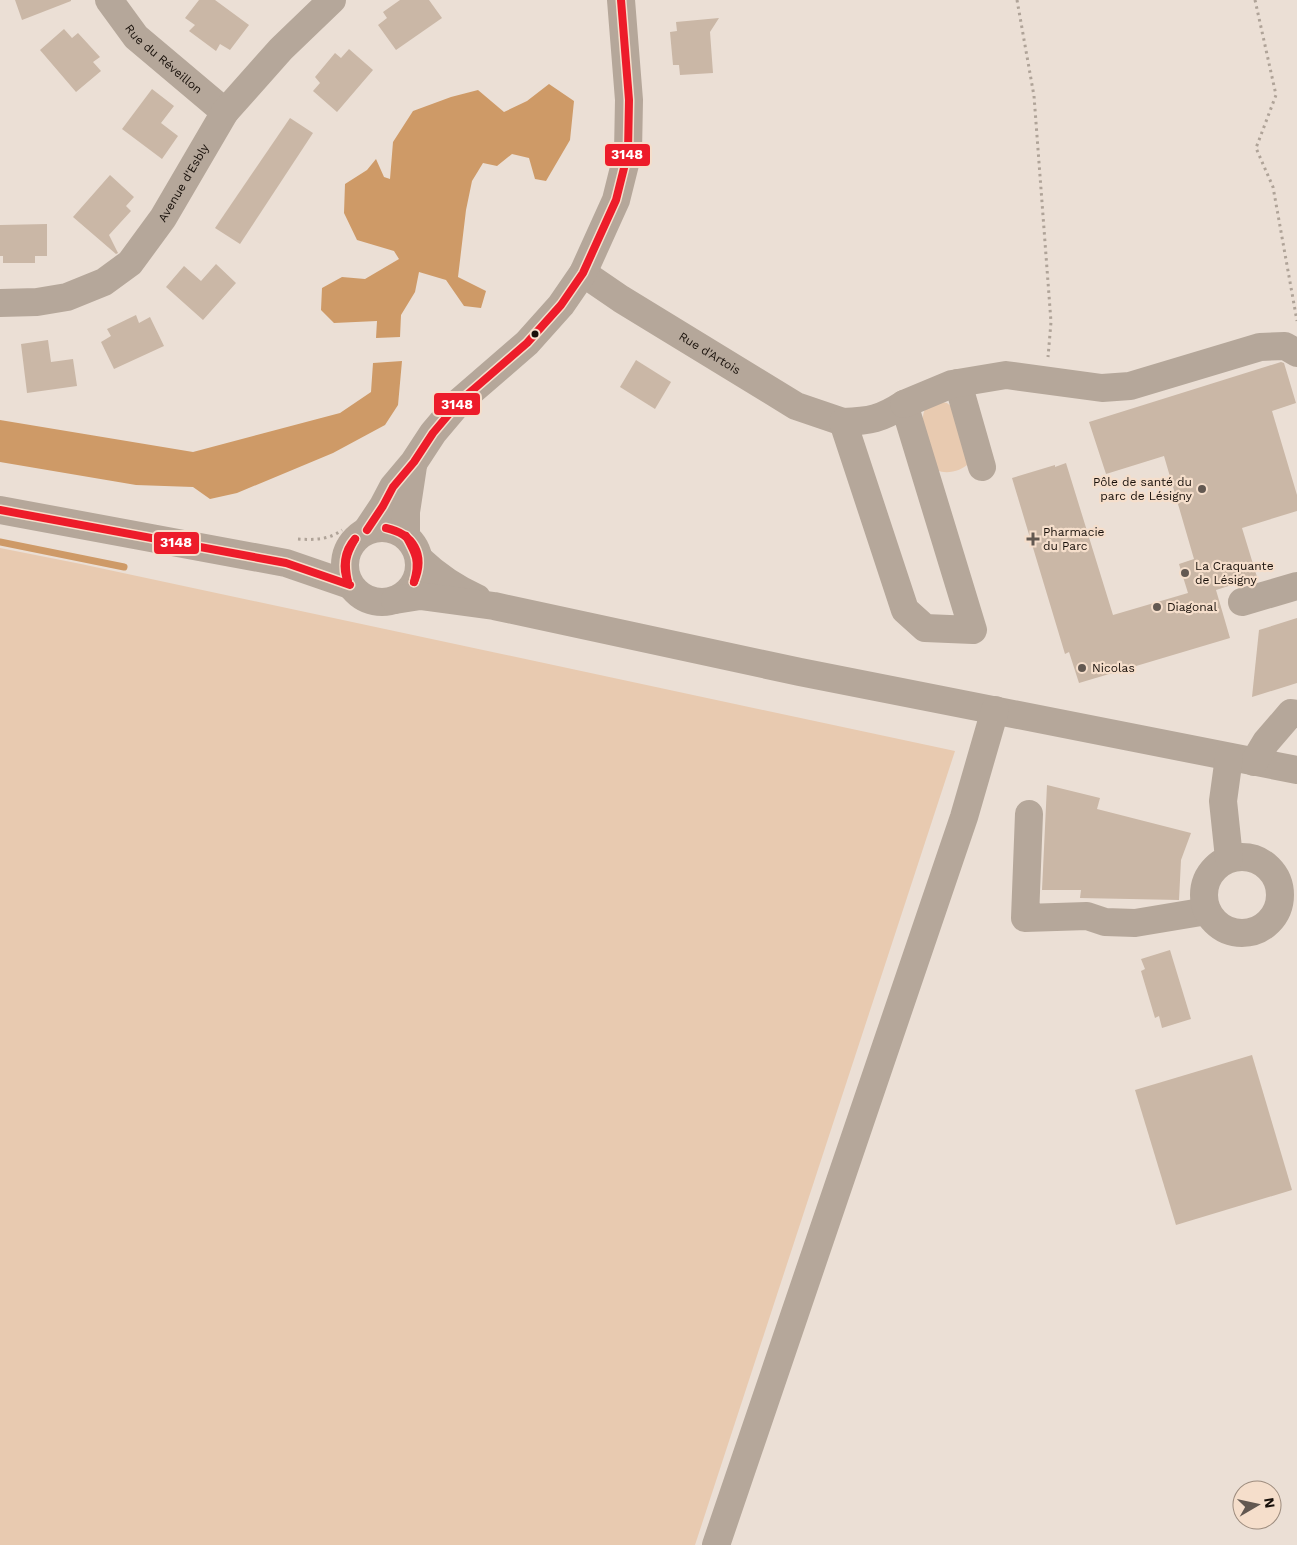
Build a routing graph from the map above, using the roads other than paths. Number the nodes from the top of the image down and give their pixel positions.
1 (109, 0) edge
2 (332, 0) edge
3 (621, 0) edge
4 (226, 112) junction
5 (583, 273) junction
6 (0, 303) edge
7 (1297, 353) edge
8 (958, 383) junction
9 (904, 404) junction
10 (843, 422) junction
11 (414, 462) junction
12 (982, 467) dead end
13 (0, 510) edge
14 (358, 538) junction
15 (412, 548) junction
16 (286, 563) junction
17 (350, 585) junction
18 (1297, 586) edge
19 (395, 600) junction
20 (1242, 602) dead end
21 (494, 606) junction
22 (994, 710) junction
23 (1297, 714) edge
24 (1242, 760) junction
25 (1297, 770) edge
26 (1030, 814) dead end
27 (1228, 858) junction
28 (1207, 911) junction
29 (716, 1545) edge

1 - 4 street, Rue du Réveillon
2 - 4 street, Avenue d'Esbly
3 - 5 street
4 - 6 street, Avenue d'Esbly
5 - 10 street, Rue d'Artois
5 - 11 street
7 - 8 street
8 - 9 street
8 - 12 street
9 - 10 street
9 - 10 street
11 - 14 street
11 - 15 street
13 - 16 street
14 - 15 street
14 - 16 street
14 - 17 street
15 - 19 street
15 - 21 street
16 - 17 street
17 - 19 street
18 - 20 street
19 - 21 street
21 - 22 street
22 - 24 street
22 - 29 street
23 - 24 street
24 - 25 street
24 - 27 street
26 - 28 street
27 - 28 street
27 - 28 street

